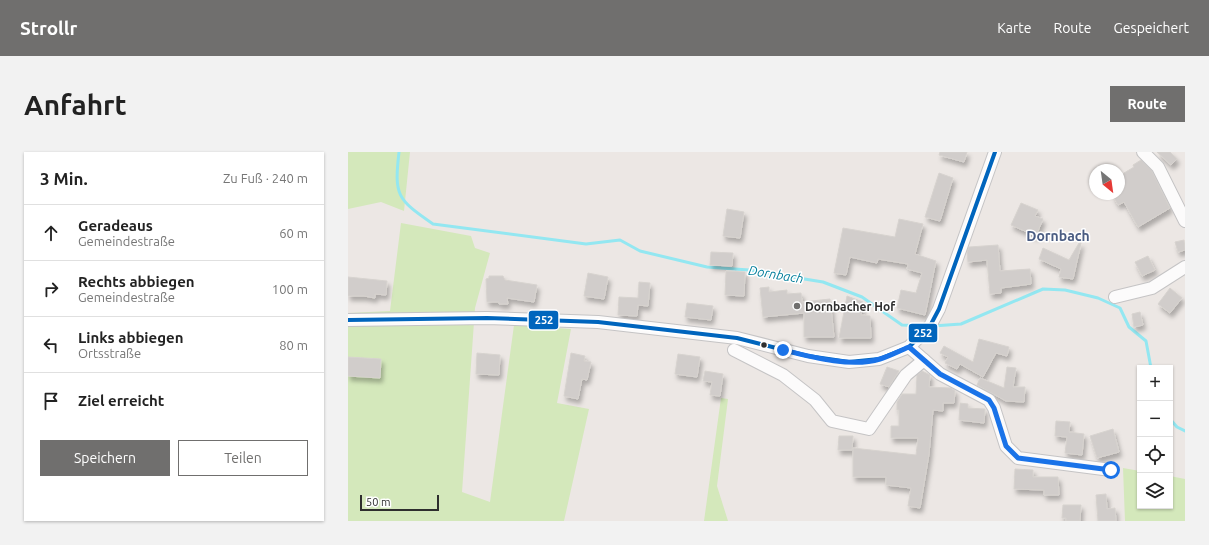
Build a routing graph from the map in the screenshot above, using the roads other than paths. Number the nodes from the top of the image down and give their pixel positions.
1 (995, 152) edge
2 (1143, 152) edge
3 (1185, 221) edge
4 (1185, 267) edge
5 (1115, 297) dead end
6 (348, 320) edge
7 (909, 347) junction
8 (734, 350) dead end
9 (924, 360) junction
10 (1111, 470) dead end

1 - 7 street
2 - 3 street
4 - 5 street
6 - 7 street
7 - 9 street
8 - 9 street
9 - 10 street

